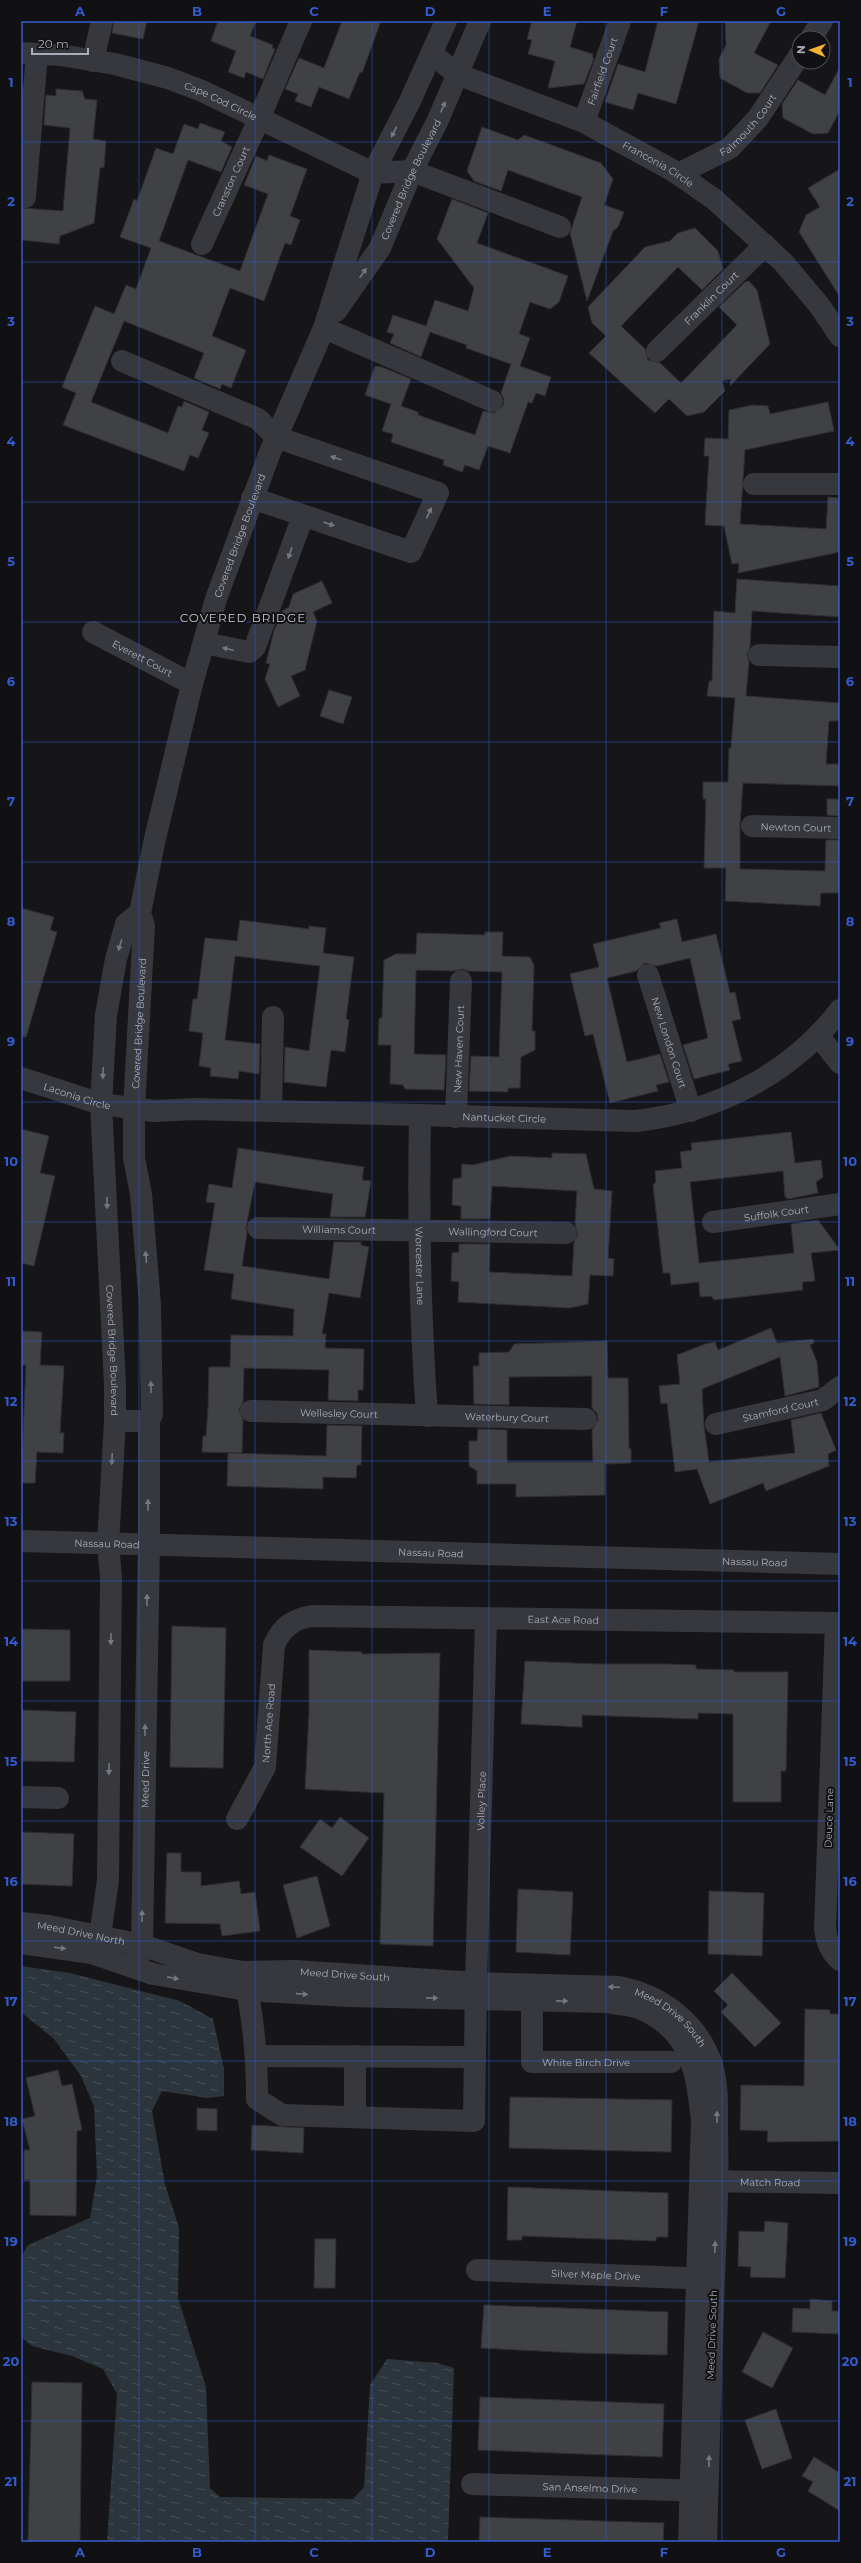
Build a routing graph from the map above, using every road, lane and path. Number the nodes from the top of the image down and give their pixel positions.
1 (102, 21) edge
2 (301, 21) edge
3 (446, 21) edge
4 (480, 21) edge
5 (620, 21) edge
6 (822, 21) edge
7 (816, 30) edge
8 (29, 53) edge
9 (432, 54) junction
10 (93, 60) junction
11 (791, 68) edge
12 (457, 74) junction
13 (259, 119) junction
14 (584, 122) junction
15 (412, 171) junction
16 (373, 173) junction
17 (678, 174) junction
18 (25, 197) dead end
19 (560, 227) dead end
20 (202, 244) dead end
21 (765, 245) junction
22 (324, 328) junction
23 (840, 336) edge
24 (657, 350) dead end
25 (122, 361) dead end
26 (492, 401) dead end
27 (276, 437) junction
28 (754, 484) dead end
29 (840, 484) edge
30 (252, 498) junction
31 (304, 516) junction
32 (93, 632) dead end
33 (204, 643) junction
34 (759, 655) dead end
35 (840, 657) edge
36 (192, 684) junction
37 (752, 826) dead end
38 (840, 828) edge
39 (140, 913) junction
40 (648, 975) dead end
41 (461, 981) dead end
42 (840, 1010) edge
43 (273, 1017) dead end
44 (818, 1035) junction
45 (840, 1063) edge
46 (21, 1078) edge
47 (101, 1104) junction
48 (134, 1109) junction
49 (271, 1111) junction
50 (690, 1111) junction
51 (420, 1116) junction
52 (456, 1116) junction
53 (840, 1204) edge
54 (713, 1222) dead end
55 (258, 1228) dead end
56 (420, 1230) junction
57 (566, 1233) dead end
58 (840, 1387) edge
59 (251, 1411) dead end
60 (428, 1416) junction
61 (586, 1419) dead end
62 (115, 1420) junction
63 (149, 1421) junction
64 (716, 1424) dead end
65 (21, 1541) edge
66 (108, 1544) junction
67 (149, 1544) junction
68 (840, 1564) edge
69 (486, 1619) junction
70 (838, 1623) edge
71 (288, 1624) joint
72 (21, 1797) edge
73 (58, 1798) dead end
74 (237, 1819) dead end
75 (21, 1923) edge
76 (21, 1943) edge
77 (96, 1944) junction
78 (142, 1945) junction
79 (840, 1960) edge
80 (136, 1968) junction
81 (245, 1981) junction
82 (476, 1991) junction
83 (532, 1992) junction
84 (257, 2056) junction
85 (355, 2056) junction
86 (475, 2057) junction
87 (671, 2062) dead end
88 (355, 2117) junction
89 (709, 2181) junction
90 (840, 2183) edge
91 (477, 2270) dead end
92 (705, 2279) junction
93 (472, 2484) dead end
94 (699, 2490) junction
95 (689, 2542) edge
96 (706, 2542) edge

1 - 10 street
2 - 13 street, Cranston Court
3 - 9 street, Covered Bridge Boulevard
4 - 12 street, Covered Bridge Boulevard
5 - 14 street, Fairfield Court
6 - 7 street
8 - 10 street, Cape Cod Circle
8 - 18 street
9 - 12 street, Franconia Circle
9 -> 16 street, Covered Bridge Boulevard
10 - 13 street, Cape Cod Circle
11 - 17 street, Falmouth Court
12 - 14 street, Franconia Circle
15 -> 12 street, Covered Bridge Boulevard
13 - 16 street, Cape Cod Circle
13 - 20 street, Cranston Court
14 - 17 street, Franconia Circle
15 - 16 street, Cape Cod Circle
15 - 19 street
22 -> 15 street, Covered Bridge Boulevard
16 - 22 street, Covered Bridge Boulevard
17 - 21 street, Franconia Circle
21 - 23 street, Franconia Circle
21 - 24 street, Franklin Court
22 - 26 street
22 - 27 street, Covered Bridge Boulevard
25 - 27 street
27 - 30 street, Covered Bridge Boulevard
31 -> 27 street
28 - 29 street
30 - 31 street
30 - 33 street, Covered Bridge Boulevard
31 -> 33 street
32 - 36 street, Everett Court
33 - 36 street, Covered Bridge Boulevard
34 - 35 street
36 - 39 street, Covered Bridge Boulevard
37 - 38 street, Newton Court
39 -> 47 street, Covered Bridge Boulevard
39 - 48 street, Covered Bridge Boulevard
40 - 50 street, New London Court
41 - 52 street, New Haven Court
42 - 44 street, Nantucket Circle
43 - 49 street
44 - 45 street
44 - 50 street, Nantucket Circle
46 - 47 street, Laconia Circle
47 - 48 street, Laconia Circle
47 -> 62 street, Covered Bridge Boulevard
48 - 49 street, Nantucket Circle
63 -> 48 street, Covered Bridge Boulevard
49 - 51 street, Nantucket Circle
50 - 52 street, Nantucket Circle
51 - 52 street, Nantucket Circle
51 - 56 street, Worcester Lane
53 - 54 street, Suffolk Court
55 - 56 street, Williams Court
56 - 57 street, Wallingford Court
56 - 60 street, Worcester Lane
58 - 64 street, Stamford Court
59 - 60 street, Wellesley Court
60 - 61 street, Waterbury Court
62 - 63 street, Covered Bridge Boulevard
62 -> 66 street
67 -> 63 street, Meed Drive
65 - 66 street, Nassau Road
66 - 67 street, Nassau Road
66 -> 77 street
67 - 68 street, Nassau Road
78 -> 67 street, Meed Drive
69 - 70 street, East Ace Road
69 - 71 street, East Ace Road
69 - 82 street, Volley Place
70 - 79 street, Deuce Lane
71 - 74 street, North Ace Road
72 - 73 street
75 - 77 street, Meed Drive North
76 -> 77 street
77 - 78 street, Meed Drive North
77 - 80 street
78 - 80 street, Meed Drive
78 - 81 street, Meed Drive South
80 -> 81 street, Meed Drive South
81 - 82 street, Meed Drive South
81 - 84 street
82 - 83 street, Meed Drive South
82 - 86 street, Volley Place
83 - 87 street, White Birch Drive
83 - 89 street, Meed Drive South
84 - 85 street
84 - 88 street
85 - 86 street
85 - 88 street
86 - 88 street, Volley Place
89 - 90 street, Match Road
89 - 92 street, Meed Drive South
91 - 92 street, Silver Maple Drive
92 - 94 street, Meed Drive South
93 - 94 street, San Anselmo Drive
94 - 95 street, Meed Drive South
94 - 96 street, Meed Drive South

